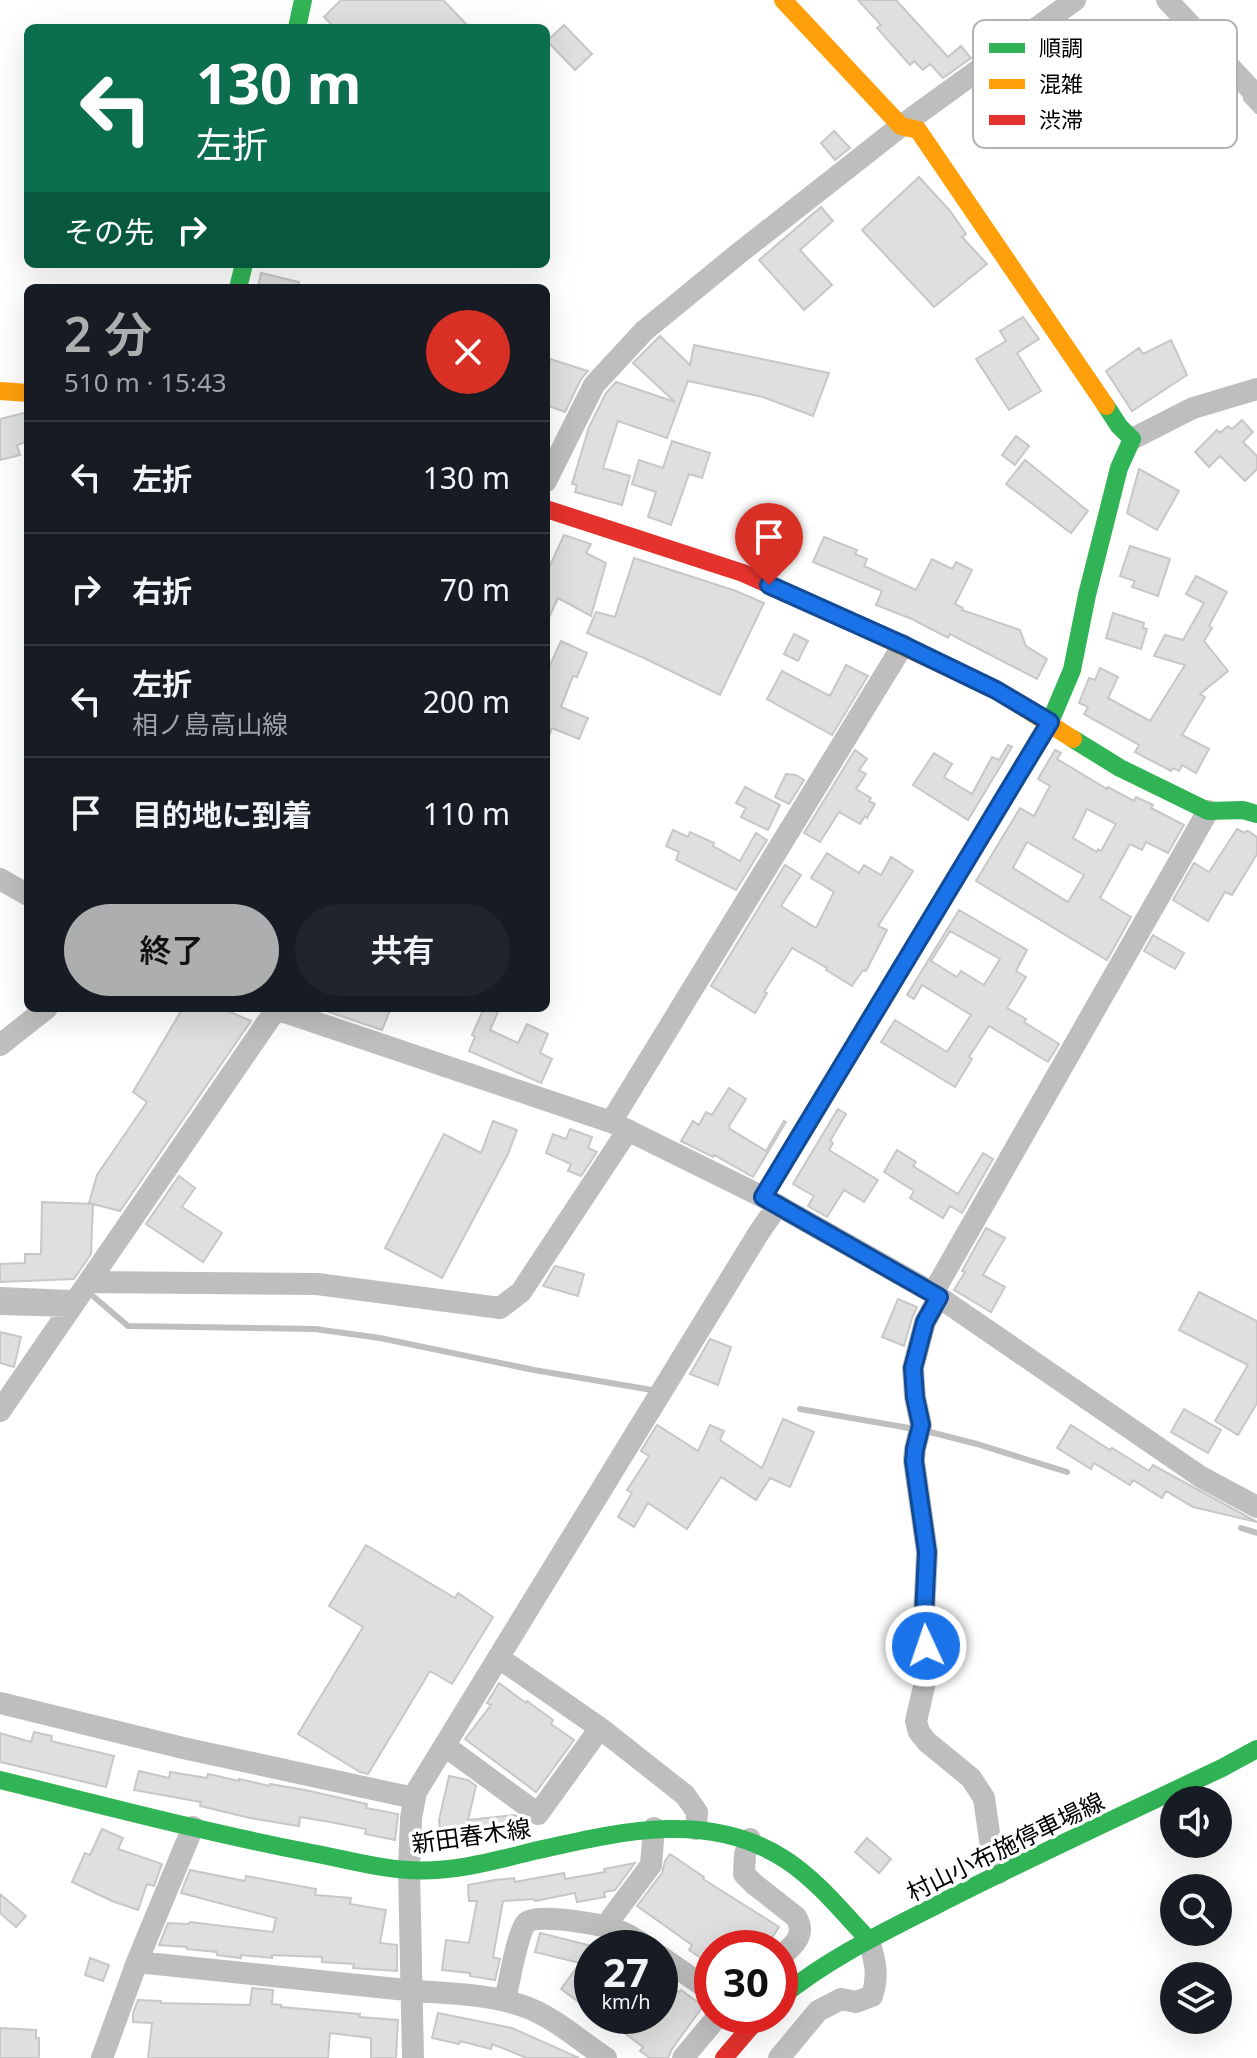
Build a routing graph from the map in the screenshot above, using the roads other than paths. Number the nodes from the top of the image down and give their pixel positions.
1 (303, 0) edge
2 (783, 0) edge
3 (1075, 0) edge
4 (1167, 0) edge
5 (1047, 20) edge
6 (1186, 20) edge
7 (298, 24) edge
8 (973, 74) edge
9 (1237, 75) edge
10 (1257, 96) edge
11 (901, 126) junction
12 (1257, 389) edge
13 (0, 391) edge
14 (24, 393) edge
15 (1132, 439) junction
16 (550, 473) edge
17 (550, 510) edge
18 (903, 645) junction
19 (1050, 722) junction
20 (1208, 811) junction
21 (1257, 814) edge
22 (0, 879) edge
23 (24, 893) edge
24 (42, 1012) edge
25 (273, 1012) edge
26 (288, 1012) edge
27 (0, 1045) edge
28 (619, 1126) junction
29 (770, 1201) junction
30 (89, 1282) junction
31 (936, 1295) junction
32 (0, 1304) edge
33 (71, 1306) junction
34 (0, 1411) edge
35 (1257, 1507) edge
36 (499, 1658) junction
37 (0, 1703) edge
38 (600, 1728) junction
39 (445, 1746) junction
40 (1257, 1749) edge
41 (0, 1780) edge
42 (414, 1798) junction
43 (193, 1827) junction
44 (654, 1828) junction
45 (696, 1829) junction
46 (750, 1839) junction
47 (409, 1870) junction
48 (999, 1873) junction
49 (608, 1927) junction
50 (616, 1930) edge
51 (798, 1933) edge
52 (869, 1940) junction
53 (137, 1962) junction
54 (798, 1984) edge
55 (412, 1991) junction
56 (505, 2000) junction
57 (703, 2034) edge
58 (745, 2034) edge
59 (102, 2058) edge
60 (413, 2058) edge
61 (606, 2058) edge
62 (683, 2058) edge
63 (724, 2058) edge
64 (779, 2058) edge

1 - 7 main road
2 - 11 main road
3 - 5 street
4 - 6 street
8 - 11 street
9 - 10 street
11 - 15 main road
11 - 16 street
12 - 15 street
13 - 14 main road
15 - 19 main road
17 - 18 main road
18 - 19 main road
18 - 28 street
19 - 20 main road
19 - 29 main road
20 - 21 main road
20 - 31 street
22 - 23 street
24 - 27 street
25 - 30 street
26 - 28 street
28 - 29 street
28 - 30 street
29 - 31 street
29 - 36 street
30 - 33 street
31 - 35 street
31 - 48 street
32 - 33 street
33 - 34 street
36 - 38 street
36 - 39 street
37 - 42 street
38 - 39 street
38 - 45 street
39 - 42 street
40 - 48 main road, 村山小布施停車場線
41 - 43 main road, 新田春木線
42 - 47 street
43 - 47 main road, 新田春木線
43 - 53 street
44 - 45 main road, 新田春木線
44 - 47 main road, 新田春木線
44 - 49 street
45 - 46 main road, 新田春木線
46 - 51 street
46 - 52 main road, 新田春木線
47 - 55 street
48 - 52 main road, 村山小布施停車場線
49 - 50 street
49 - 56 street
52 - 54 main road, 村山小布施停車場線
52 - 64 street
53 - 55 street
53 - 59 street
55 - 56 street
55 - 60 street
56 - 61 street
57 - 62 street
58 - 63 main road

